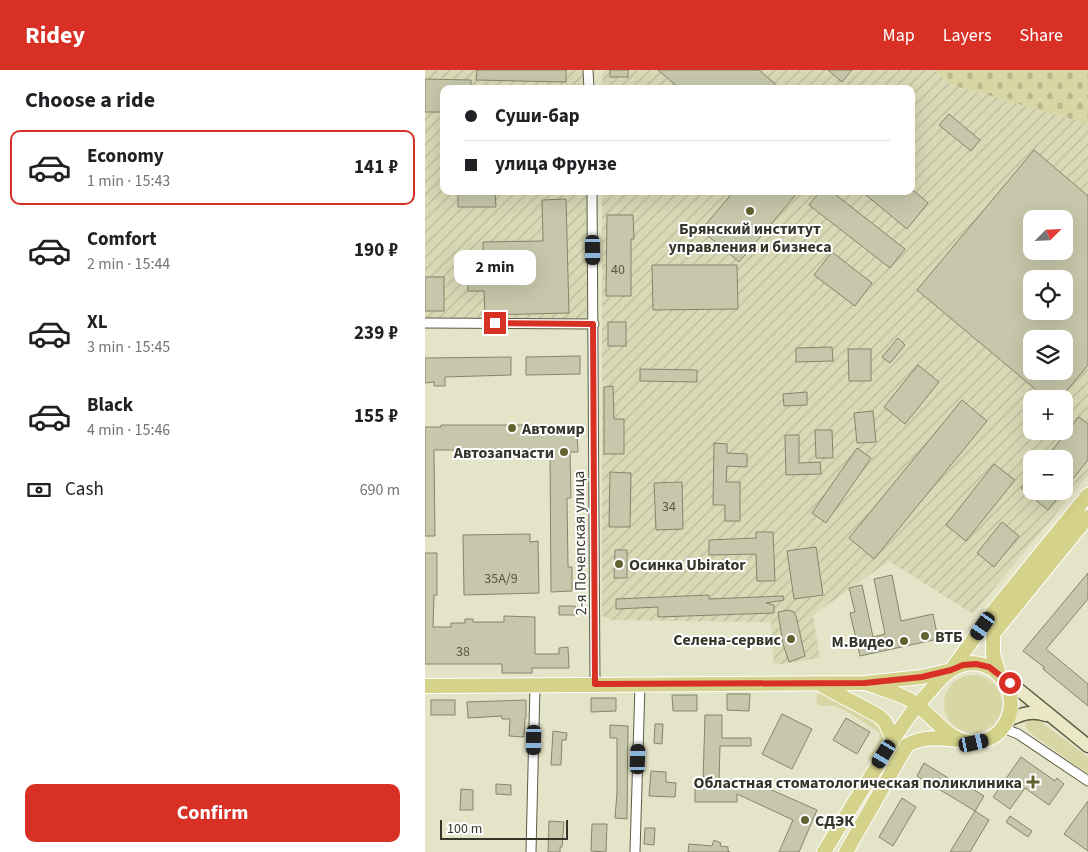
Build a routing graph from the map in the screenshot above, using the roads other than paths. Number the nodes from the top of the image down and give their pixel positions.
1 (588, 70) edge
2 (589, 85) edge
3 (592, 195) edge
4 (425, 323) edge
5 (593, 324) junction
6 (1088, 495) edge
7 (1088, 518) edge
8 (947, 674) junction
9 (999, 674) junction
10 (865, 683) junction
11 (595, 684) junction
12 (820, 684) junction
13 (535, 685) junction
14 (641, 685) junction
15 (425, 686) edge
16 (917, 705) junction
17 (1052, 718) junction
18 (1006, 724) junction
19 (941, 726) junction
20 (893, 739) junction
21 (961, 741) junction
22 (1088, 746) edge
23 (1088, 781) edge
24 (531, 852) edge
25 (635, 852) edge
26 (824, 852) edge
27 (846, 852) edge

1 - 2 street
3 - 5 street, 2-я Почепская улица
4 - 5 street
5 - 11 street, 2-я Почепская улица
6 - 8 main road
7 - 9 main road
8 - 9 main road
8 - 10 main road
8 - 16 main road
8 - 19 main road
9 - 17 main road
9 - 18 main road
10 - 12 main road
10 - 16 main road
11 - 13 main road
11 - 14 main road
12 - 14 main road
12 - 20 main road
13 - 15 main road
13 - 24 street
14 - 25 street
16 - 19 main road
16 - 20 main road
17 - 18 main road
17 - 22 main road
18 - 21 main road
18 - 23 street
19 - 21 main road
20 - 26 main road
21 - 27 main road

